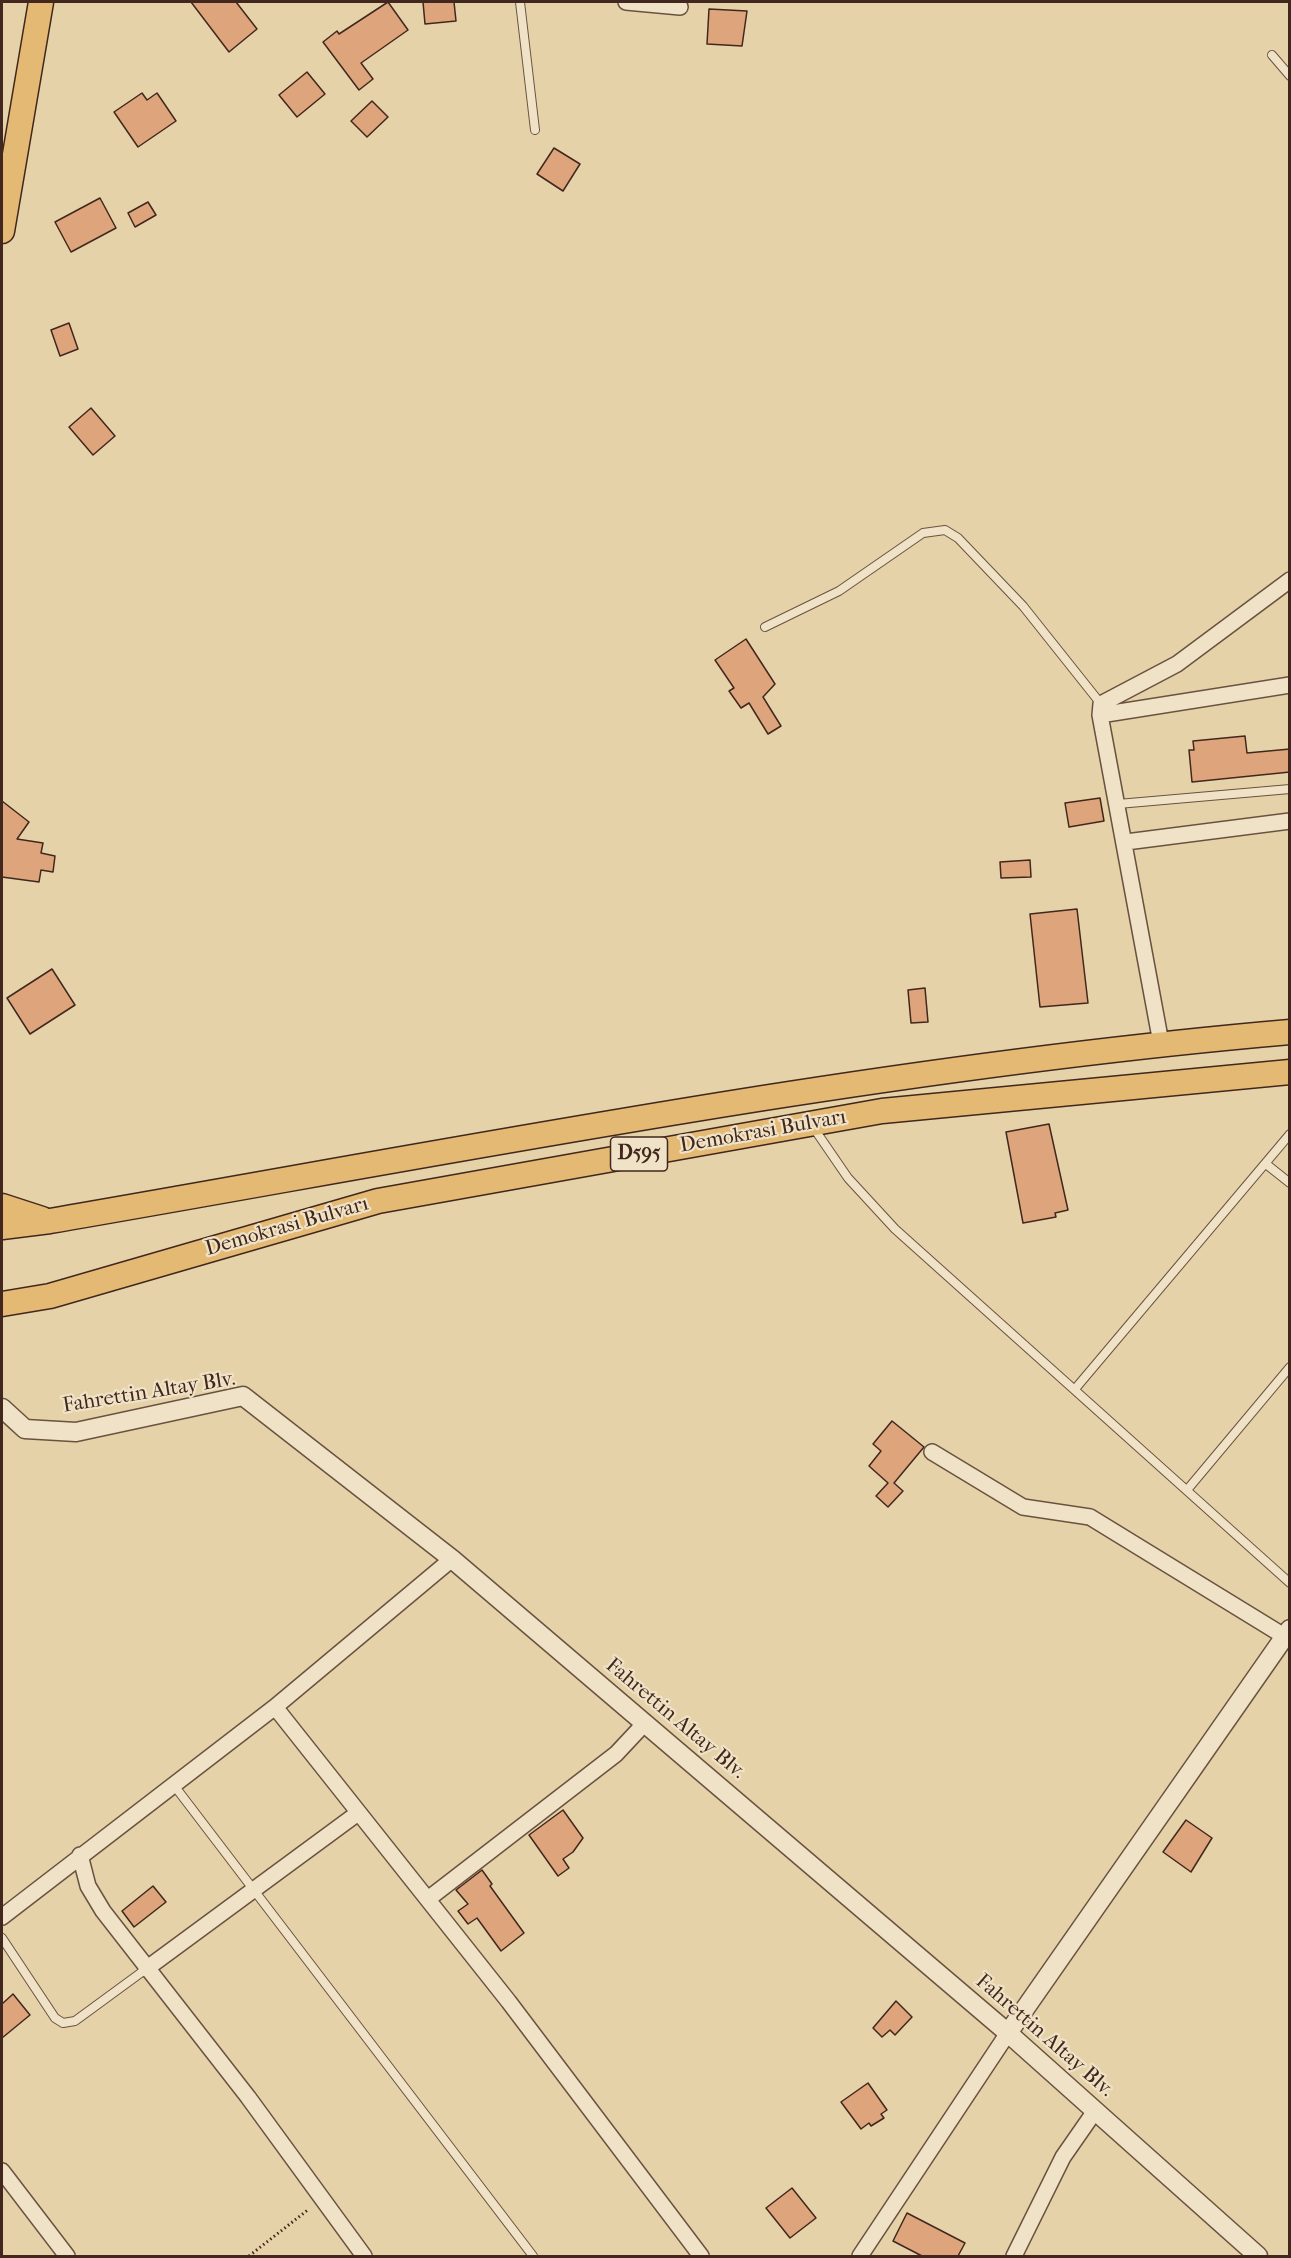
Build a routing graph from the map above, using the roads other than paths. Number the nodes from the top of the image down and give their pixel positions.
1 (41, 2) edge
2 (520, 2) edge
3 (626, 2) edge
4 (680, 7) dead end
5 (1272, 55) dead end
6 (1290, 76) edge
7 (535, 130) dead end
8 (2, 231) edge
9 (1290, 580) edge
10 (765, 627) dead end
11 (1290, 686) edge
12 (1100, 710) junction
13 (1290, 789) edge
14 (1118, 804) junction
15 (1290, 821) edge
16 (1126, 842) junction
17 (1290, 1032) edge
18 (1161, 1043) junction
19 (1290, 1072) edge
20 (812, 1124) junction
21 (1290, 1134) edge
22 (1266, 1164) junction
23 (1290, 1183) edge
24 (2, 1206) edge
25 (50, 1221) junction
26 (2, 1227) edge
27 (2, 1304) edge
28 (1290, 1366) edge
29 (1075, 1389) junction
30 (2, 1408) edge
31 (932, 1452) dead end
32 (1187, 1491) junction
33 (452, 1559) junction
34 (1290, 1583) edge
35 (1287, 1633) edge
36 (275, 1707) junction
37 (645, 1723) junction
38 (173, 1784) junction
39 (358, 1814) junction
40 (80, 1855) junction
41 (255, 1889) junction
42 (428, 1899) junction
43 (2, 1917) edge
44 (2, 1938) edge
45 (146, 1969) junction
46 (1008, 2033) junction
47 (1095, 2111) junction
48 (2, 2171) edge
49 (67, 2256) edge
50 (364, 2256) edge
51 (533, 2256) edge
52 (701, 2256) edge
53 (860, 2256) edge
54 (1014, 2256) edge
55 (1258, 2256) edge

1 - 8 main road
2 - 7 lane
3 - 4 street
5 - 6 lane
9 - 12 street
10 - 12 lane
11 - 12 street
12 - 14 street
13 - 14 lane
14 - 16 street
15 - 16 street
16 - 18 street
17 - 18 main road, Demokrasi Bulvarı / D595
18 - 25 main road, Demokrasi Bulvarı / D595
19 - 20 main road, Demokrasi Bulvarı / D595
20 - 27 main road, Demokrasi Bulvarı / D595
20 - 29 lane
21 - 22 lane
22 - 23 lane
22 - 29 lane
24 - 25 main road
25 - 26 main road, Demokrasi Bulvarı / D595
28 - 32 lane
29 - 32 lane
30 - 33 street, Fahrettin Altay Blv.
31 - 35 street
32 - 34 lane
33 - 36 street
33 - 37 street, Fahrettin Altay Blv.
35 - 46 street
36 - 38 street
36 - 39 street
37 - 42 street
37 - 46 street, Fahrettin Altay Blv.
38 - 40 street
38 - 41 lane
39 - 41 street
39 - 42 street
40 - 43 street
40 - 45 street
41 - 45 street
41 - 51 lane
42 - 52 street
44 - 45 lane
45 - 50 street
46 - 47 street, Fahrettin Altay Blv.
46 - 53 street
47 - 54 street
47 - 55 street, Fahrettin Altay Blv.
48 - 49 street

